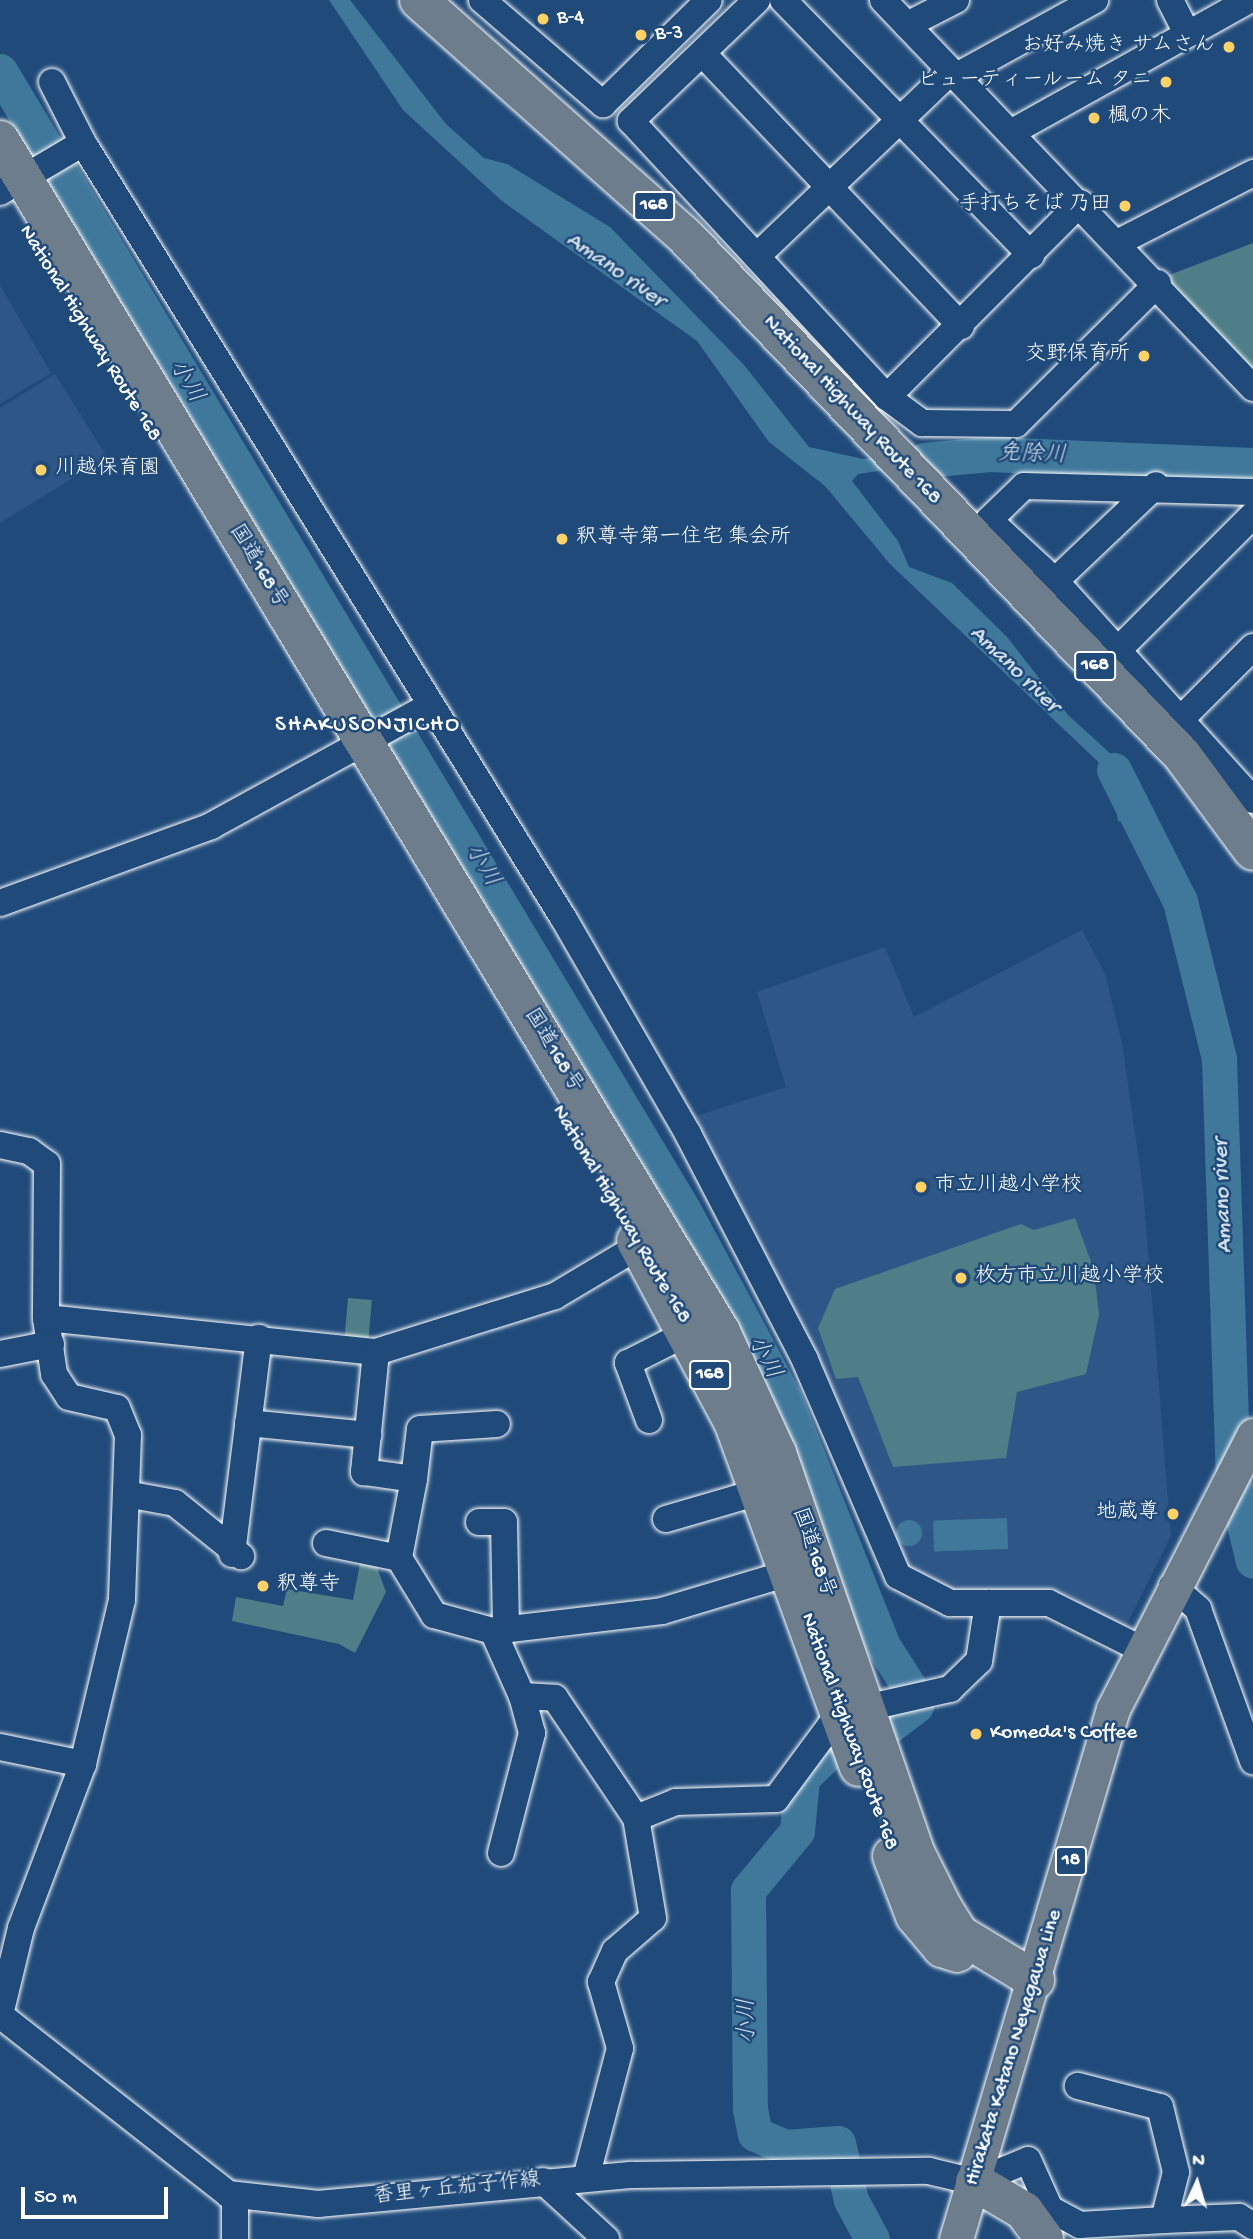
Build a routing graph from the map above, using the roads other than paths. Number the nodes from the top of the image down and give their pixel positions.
1 (419, 0) edge
2 (482, 0) edge
3 (709, 0) edge
4 (757, 0) edge
5 (783, 0) edge
6 (883, 0) edge
7 (956, 0) edge
8 (1095, 0) edge
9 (1170, 0) edge
10 (1249, 0) edge
11 (907, 25) junction
12 (1186, 32) junction
13 (703, 54) junction
14 (953, 74) junction
15 (52, 82) dead end
16 (900, 120) junction
17 (1012, 132) junction
18 (0, 141) edge
19 (83, 143) junction
20 (1253, 173) edge
21 (830, 187) junction
22 (6, 188) edge
23 (1080, 203) junction
24 (1119, 242) junction
25 (1031, 255) junction
26 (757, 256) junction
27 (1158, 283) junction
28 (961, 326) junction
29 (1253, 388) edge
30 (887, 397) junction
31 (1156, 485) junction
32 (1253, 492) edge
33 (1253, 515) edge
34 (1055, 581) junction
35 (1253, 647) edge
36 (1117, 651) junction
37 (430, 705) junction
38 (1183, 717) junction
39 (361, 747) junction
40 (1250, 788) edge
41 (1253, 851) edge
42 (0, 903) edge
43 (0, 1146) edge
44 (639, 1246) junction
45 (48, 1331) junction
46 (689, 1332) junction
47 (259, 1338) junction
48 (376, 1352) junction
49 (0, 1354) edge
50 (649, 1420) dead end
51 (248, 1423) junction
52 (497, 1424) dead end
53 (368, 1435) junction
54 (1253, 1435) edge
55 (414, 1479) junction
56 (762, 1491) junction
57 (126, 1494) junction
58 (666, 1519) dead end
59 (479, 1522) dead end
60 (326, 1543) dead end
61 (399, 1558) junction
62 (792, 1572) junction
63 (1172, 1587) junction
64 (988, 1603) junction
65 (499, 1630) junction
66 (1139, 1648) junction
67 (522, 1696) junction
68 (852, 1710) junction
69 (0, 1747) edge
70 (1253, 1761) edge
71 (83, 1764) junction
72 (636, 1818) junction
73 (501, 1853) dead end
74 (1035, 1980) junction
75 (0, 2015) edge
76 (1078, 2087) dead end
77 (586, 2178) junction
78 (543, 2181) junction
79 (975, 2182) junction
80 (235, 2194) junction
81 (1164, 2220) junction
82 (1080, 2225) junction
83 (1253, 2226) edge
84 (1036, 2236) edge
85 (235, 2239) edge
86 (606, 2239) edge
87 (956, 2239) edge

1 - 41 highway, National Highway Route 168 / 168
2 - 3 street
4 - 13 street
5 - 16 street
6 - 11 street
7 - 11 street
8 - 14 street
9 - 12 street
10 - 12 street
11 - 14 street
12 - 17 street
13 - 21 street
13 - 26 street
14 - 16 street
14 - 17 street
15 - 19 street
16 - 21 street
16 - 25 street
17 - 23 street
18 - 22 highway
19 - 22 street
19 - 37 street
20 - 24 street
21 - 26 street
21 - 28 street
22 - 39 highway, National Highway Route 168 / 168
23 - 24 street
23 - 25 street
24 - 27 street
25 - 28 street
26 - 30 street
27 - 29 street
27 - 30 street
28 - 30 street
31 - 32 street
31 - 34 street
31 - 34 street
33 - 36 street
34 - 36 street
35 - 38 street
36 - 38 street
37 - 39 street
37 - 64 street
38 - 40 street
39 - 42 street
39 - 44 highway, National Highway Route 168 / 168
39 - 68 highway, 国道168号
43 - 45 street
44 - 46 highway, National Highway Route 168 / 168
44 - 48 street
45 - 47 street
45 - 49 street
45 - 57 street
46 - 50 street
46 - 56 highway, National Highway Route 168 / 168
47 - 48 street
47 - 51 street
48 - 53 street
51 - 53 street
51 - 57 street
52 - 55 street
53 - 55 street
54 - 63 main road, Hirakata Katano Neyagawa Line / 18
55 - 61 street
56 - 58 street
56 - 62 highway, National Highway Route 168 / 168
57 - 71 street
59 - 65 street
60 - 61 street
61 - 65 street
62 - 65 street
62 - 68 highway, National Highway Route 168 / 168
63 - 66 main road, Hirakata Katano Neyagawa Line / 18
63 - 70 street
64 - 66 street
64 - 68 street
65 - 67 street
66 - 74 main road, Hirakata Katano Neyagawa Line / 18
67 - 72 street
67 - 73 street
68 - 72 street
68 - 74 highway, National Highway Route 168 / 168
69 - 71 street
71 - 75 street
72 - 77 street
74 - 79 main road, Hirakata Katano Neyagawa Line / 18
75 - 80 street, 香里ヶ丘茄子作線
76 - 81 street
77 - 78 street, 香里ヶ丘茄子作線
77 - 79 street, 香里ヶ丘茄子作線
78 - 80 street, 香里ヶ丘茄子作線
78 - 86 street
79 - 82 street
79 - 84 highway
79 - 87 main road, Hirakata Katano Neyagawa Line / 18
80 - 85 street
81 - 82 street
81 - 83 street
82 - 84 street

